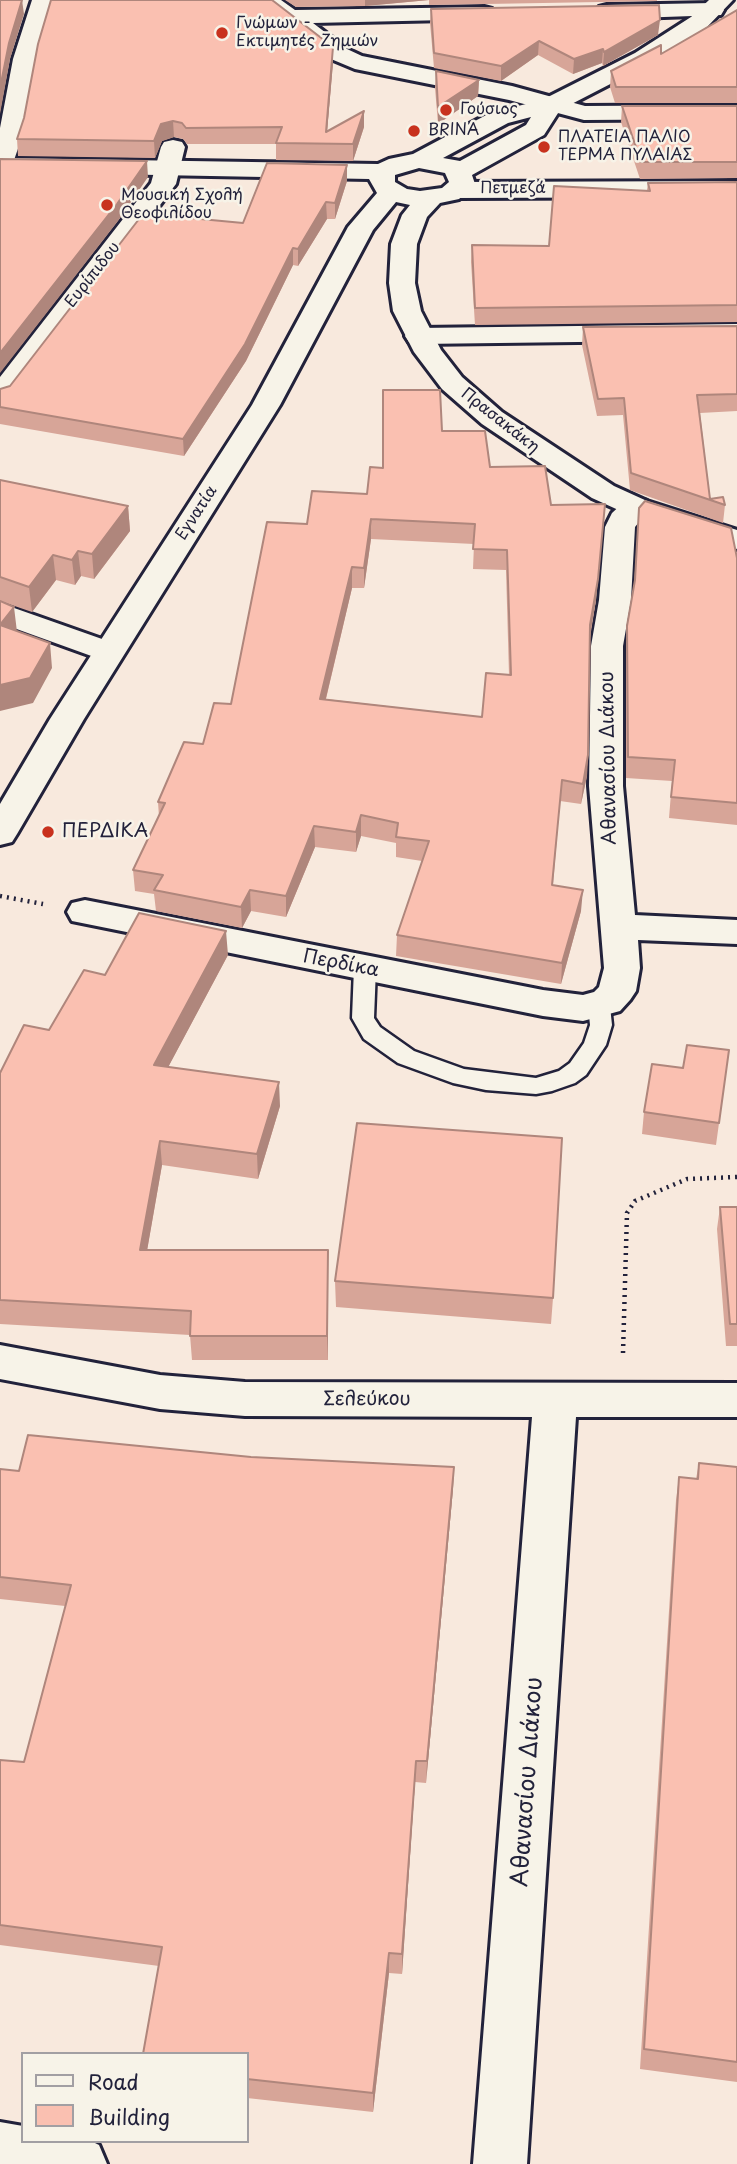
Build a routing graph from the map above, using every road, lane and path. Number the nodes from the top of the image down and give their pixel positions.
1 (267, 0) edge
2 (42, 2) edge
3 (718, 5) edge
4 (14, 6) edge
5 (592, 12) edge
6 (511, 13) edge
7 (290, 17) junction
8 (551, 105) junction
9 (737, 112) edge
10 (170, 158) junction
11 (419, 161) junction
12 (0, 165) edge
13 (387, 182) junction
14 (449, 187) junction
15 (737, 189) edge
16 (737, 332) edge
17 (419, 335) junction
18 (0, 396) edge
19 (636, 507) junction
20 (737, 540) edge
21 (0, 612) edge
22 (108, 652) junction
23 (0, 834) edge
24 (85, 912) dead end
25 (619, 927) junction
26 (737, 932) edge
27 (365, 968) junction
28 (599, 1006) junction
29 (737, 1177) edge
30 (0, 1362) edge
31 (737, 1400) edge
32 (555, 1401) junction
33 (622, 1401) junction
34 (0, 2148) edge
35 (80, 2164) edge
36 (500, 2164) edge

1 - 7 street
2 - 4 street
2 - 12 street
3 - 5 street
3 - 8 street
6 - 7 street
7 - 8 street
8 - 9 street
8 - 11 street
8 - 14 street
10 - 12 street
10 - 13 street
10 - 18 street, Ευρίπιδου
11 - 13 street
11 - 14 street
13 - 14 street
13 - 22 street, Εγνατία
14 - 15 street, Πετμεζά
14 - 17 street, Πρασακάκη
16 - 17 street
17 - 19 street, Πρασακάκη
19 - 20 street, Πρασακάκη
19 - 25 street, Αθανασίου Διάκου
21 - 22 street
22 - 23 street, Εγνατία
24 - 27 street, Περδίκα
25 - 26 street
25 - 28 street, Αθανασίου Διάκου
27 - 28 street, Περδίκα
27 - 28 lane
29 - 33 path
30 - 32 street, Σελεύκου
31 - 33 street, Σελεύκου
32 - 33 street, Σελεύκου
32 - 36 street, Αθανασίου Διάκου
34 - 35 street

